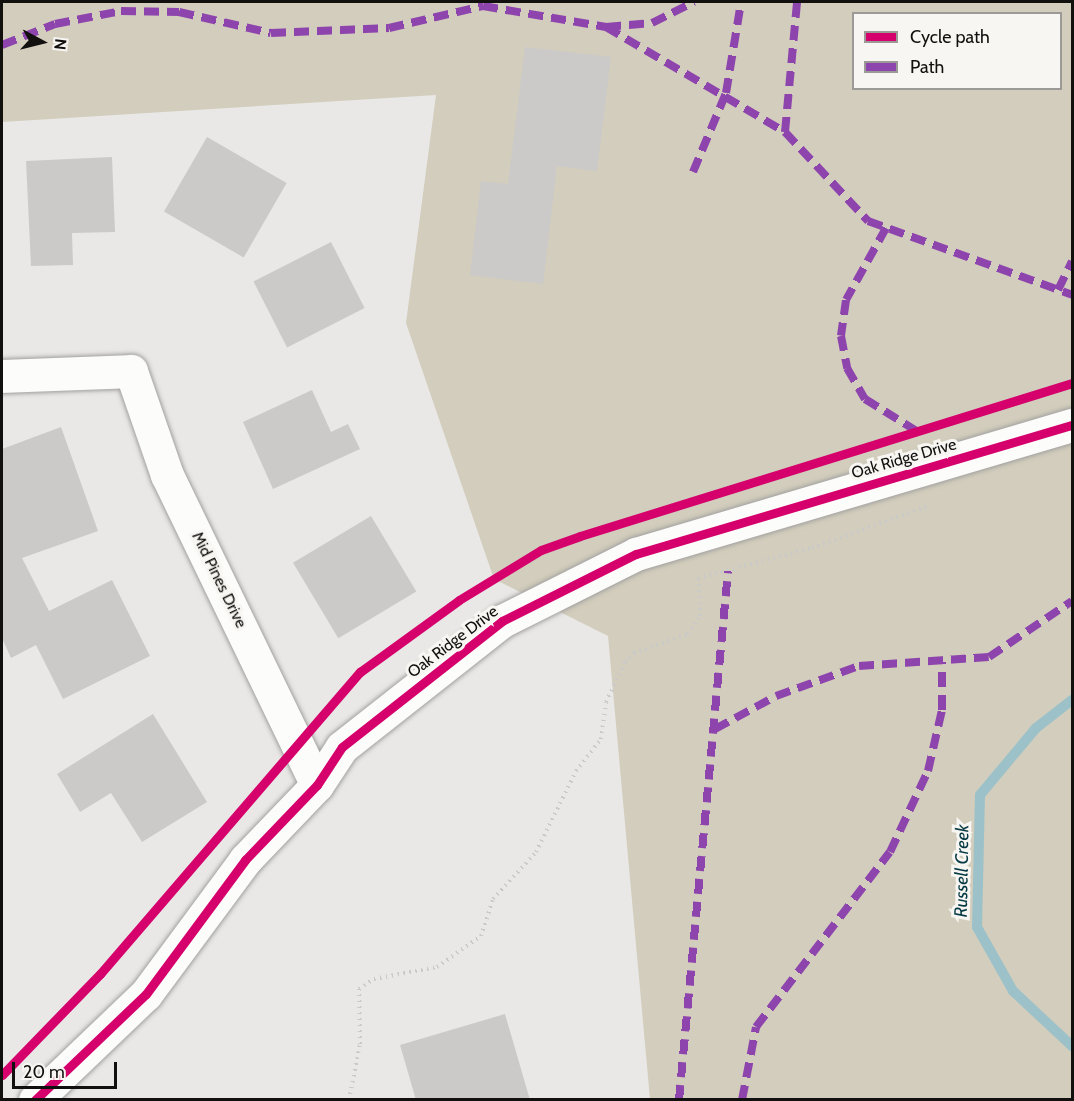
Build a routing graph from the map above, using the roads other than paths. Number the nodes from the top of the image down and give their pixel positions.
1 (2, 376) edge
2 (1072, 425) edge
3 (317, 785) junction
4 (35, 1100) edge

1 - 3 street, Mid Pines Drive
2 - 3 street, Oak Ridge Drive
3 - 4 street, Oak Ridge Drive

